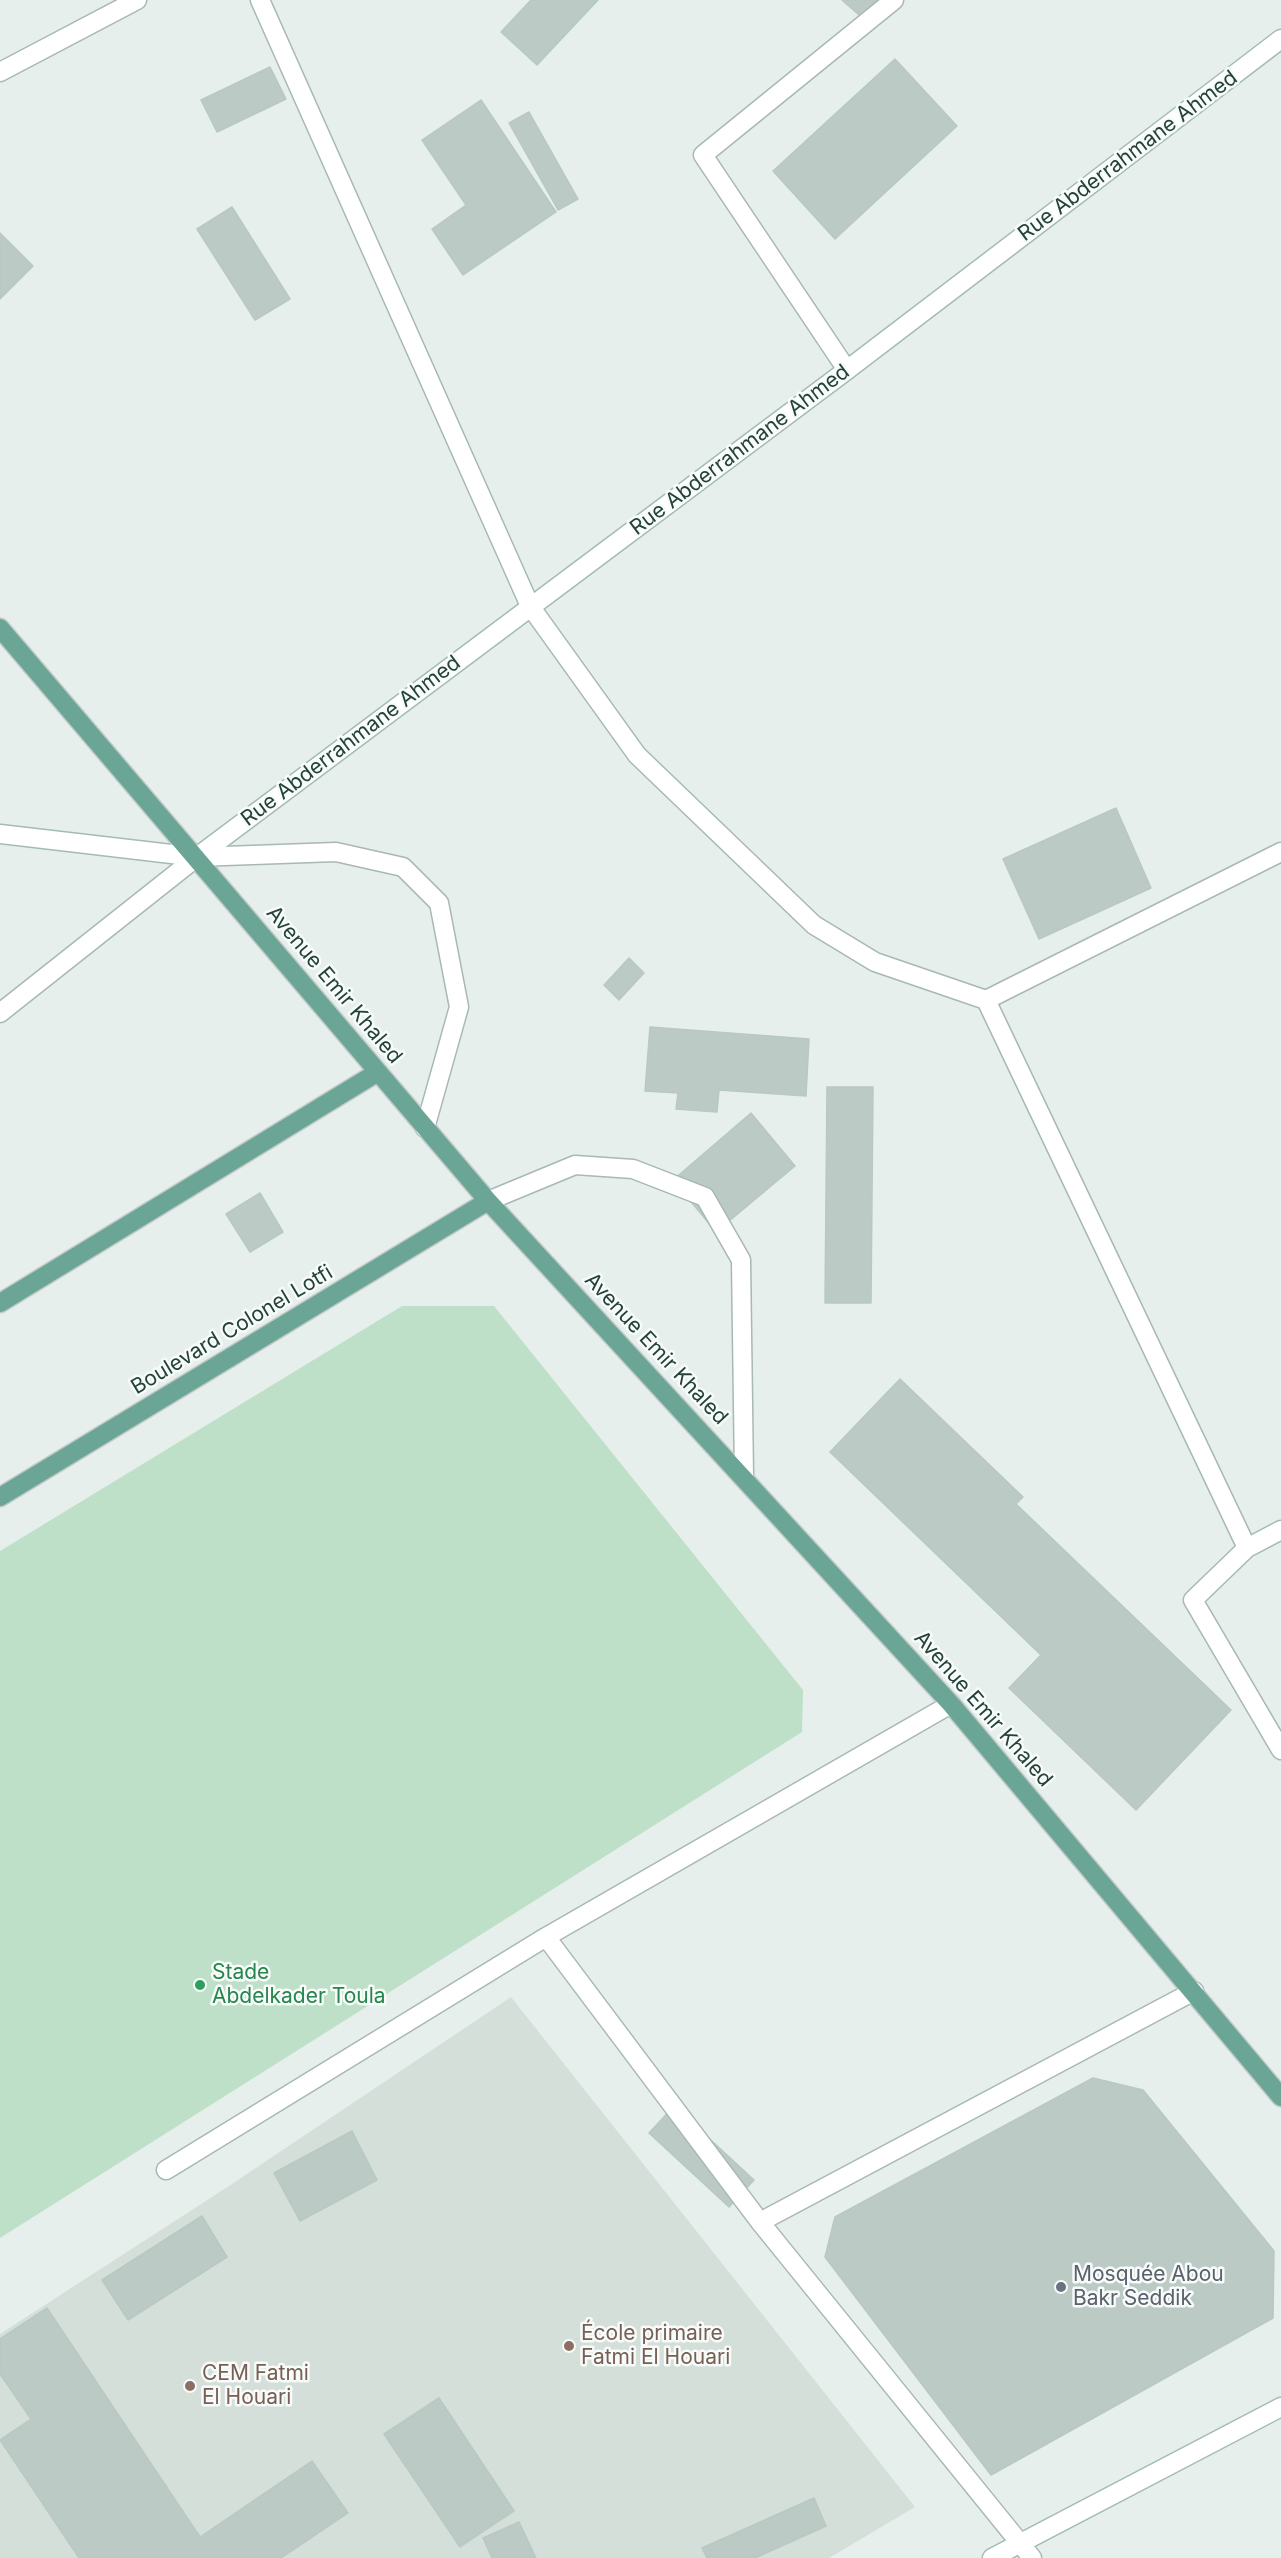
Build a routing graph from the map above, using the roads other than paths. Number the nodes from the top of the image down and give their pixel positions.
1 (137, 0) edge
2 (260, 0) edge
3 (894, 0) edge
4 (1281, 39) edge
5 (0, 72) edge
6 (847, 370) junction
7 (530, 606) junction
8 (0, 628) edge
9 (0, 834) edge
10 (1281, 852) edge
11 (197, 857) junction
12 (986, 1000) junction
13 (0, 1013) edge
14 (378, 1072) junction
15 (425, 1128) junction
16 (488, 1201) junction
17 (0, 1303) edge
18 (744, 1477) junction
19 (0, 1497) edge
20 (1281, 1530) edge
21 (1247, 1548) junction
22 (951, 1704) junction
23 (1281, 1750) edge
24 (546, 1937) junction
25 (1194, 1991) junction
26 (1281, 2097) edge
27 (166, 2170) dead end
28 (760, 2222) junction
29 (1281, 2407) edge
30 (1020, 2542) junction
31 (992, 2558) edge
32 (1032, 2558) edge

1 - 5 street
2 - 7 street
3 - 6 street
4 - 6 street, Rue Abderrahmane Ahmed
6 - 7 street, Rue Abderrahmane Ahmed
7 - 11 street, Rue Abderrahmane Ahmed
7 - 12 street
8 - 11 main road, Avenue Emir Khaled
9 - 11 street
10 - 12 street
11 - 13 street, Rue Abderrahmane Ahmed
11 - 14 main road, Avenue Emir Khaled
11 - 15 street
12 - 21 street
14 - 15 main road, Avenue Emir Khaled
14 - 17 main road
15 - 16 main road, Avenue Emir Khaled
16 - 18 main road, Avenue Emir Khaled
16 - 18 street
16 - 19 main road, Boulevard Colonel Lotfi
18 - 22 main road, Avenue Emir Khaled
20 - 21 street
21 - 23 street
22 - 24 street
22 - 25 main road, Avenue Emir Khaled
24 - 27 street
24 - 28 street
25 - 26 main road, Avenue Emir Khaled
25 - 28 street
28 - 30 street
29 - 30 street
30 - 31 street
30 - 32 street

